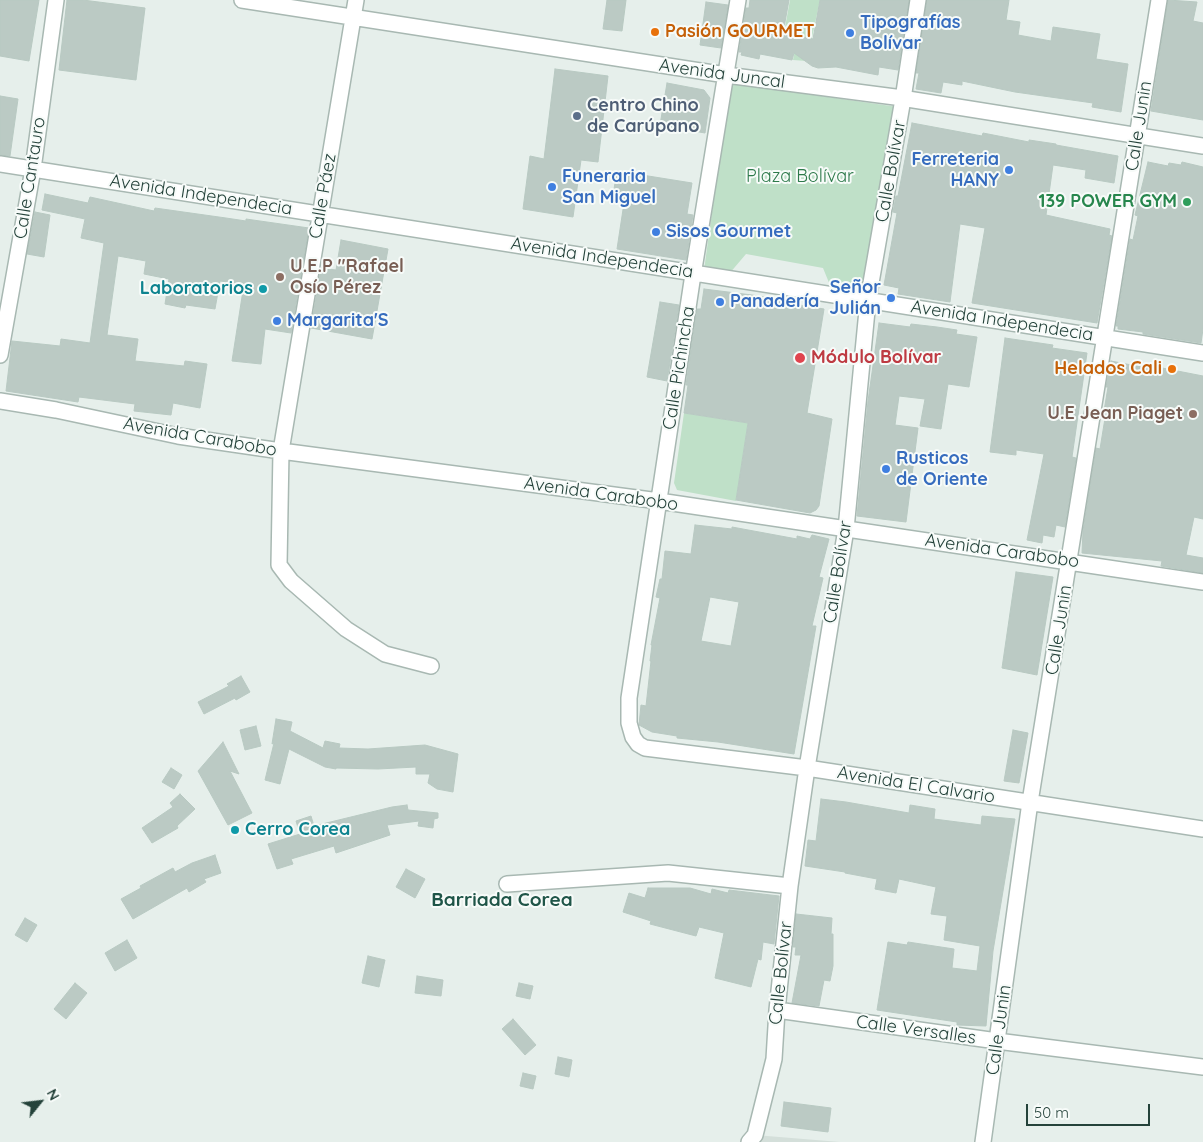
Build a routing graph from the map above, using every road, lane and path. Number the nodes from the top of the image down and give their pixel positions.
1 (56, 0) edge
2 (242, 0) edge
3 (356, 0) edge
4 (738, 0) edge
5 (918, 0) edge
6 (1159, 0) edge
7 (354, 17) junction
8 (726, 75) junction
9 (903, 99) junction
10 (1138, 136) junction
11 (1203, 146) edge
12 (0, 164) edge
13 (33, 169) junction
14 (320, 214) junction
15 (693, 272) junction
16 (868, 300) junction
17 (4, 310) edge
18 (1105, 337) junction
19 (1203, 353) edge
20 (0, 355) edge
21 (0, 401) edge
22 (281, 451) junction
23 (659, 501) junction
24 (846, 529) junction
25 (1070, 561) junction
26 (1203, 582) edge
27 (431, 666) dead end
28 (632, 737) joint
29 (807, 768) junction
30 (1030, 802) junction
31 (1203, 829) edge
32 (506, 884) dead end
33 (790, 886) junction
34 (777, 1010) junction
35 (997, 1041) junction
36 (1203, 1067) edge
37 (749, 1142) edge
38 (983, 1142) edge

1 - 13 street, Calle Cantauro
2 - 7 street, Avenida Juncal
3 - 7 street, Calle Páez
4 - 8 street, Calle Pichincha
5 - 9 street, Calle Bolívar
6 - 10 street, Calle Junin
7 - 8 street, Avenida Juncal
7 - 14 street, Calle Páez
8 - 9 street, Avenida Juncal
8 - 15 street, Calle Pichincha
9 - 10 street, Avenida Juncal
9 - 16 street, Calle Bolívar
10 - 11 street, Avenida Juncal
10 - 18 street, Calle Junin
12 - 13 street, Avenida Independecia
13 - 14 street, Avenida Independecia
13 - 17 street, Calle Cantauro
14 - 15 street, Avenida Independecia
14 - 22 street, Calle Páez
15 - 16 street, Avenida Independecia
15 - 23 street, Calle Pichincha
16 - 18 street, Avenida Independecia
16 - 24 street, Calle Bolívar
17 - 20 street, Calle Cantauro
18 - 19 street, Avenida Independecia
18 - 25 street, Calle Junin
21 - 22 street, Avenida Carabobo
22 - 23 street, Avenida Carabobo
22 - 27 street, Calle Páez
23 - 24 street, Avenida Carabobo
23 - 28 street, Calle Pichincha
24 - 25 street, Avenida Carabobo
24 - 29 street, Calle Bolívar
25 - 26 street, Avenida Carabobo
25 - 30 street, Calle Junin
28 - 29 street, Avenida El Calvario
29 - 30 street, Avenida El Calvario
29 - 33 street, Calle Bolívar
30 - 31 street, Avenida El Calvario
30 - 35 street, Calle Junin
32 - 33 street
33 - 34 street, Calle Bolívar
34 - 35 street, Calle Versalles
34 - 37 street, Calle Bolívar
35 - 36 street, Calle Versalles
35 - 38 street, Calle Junin

